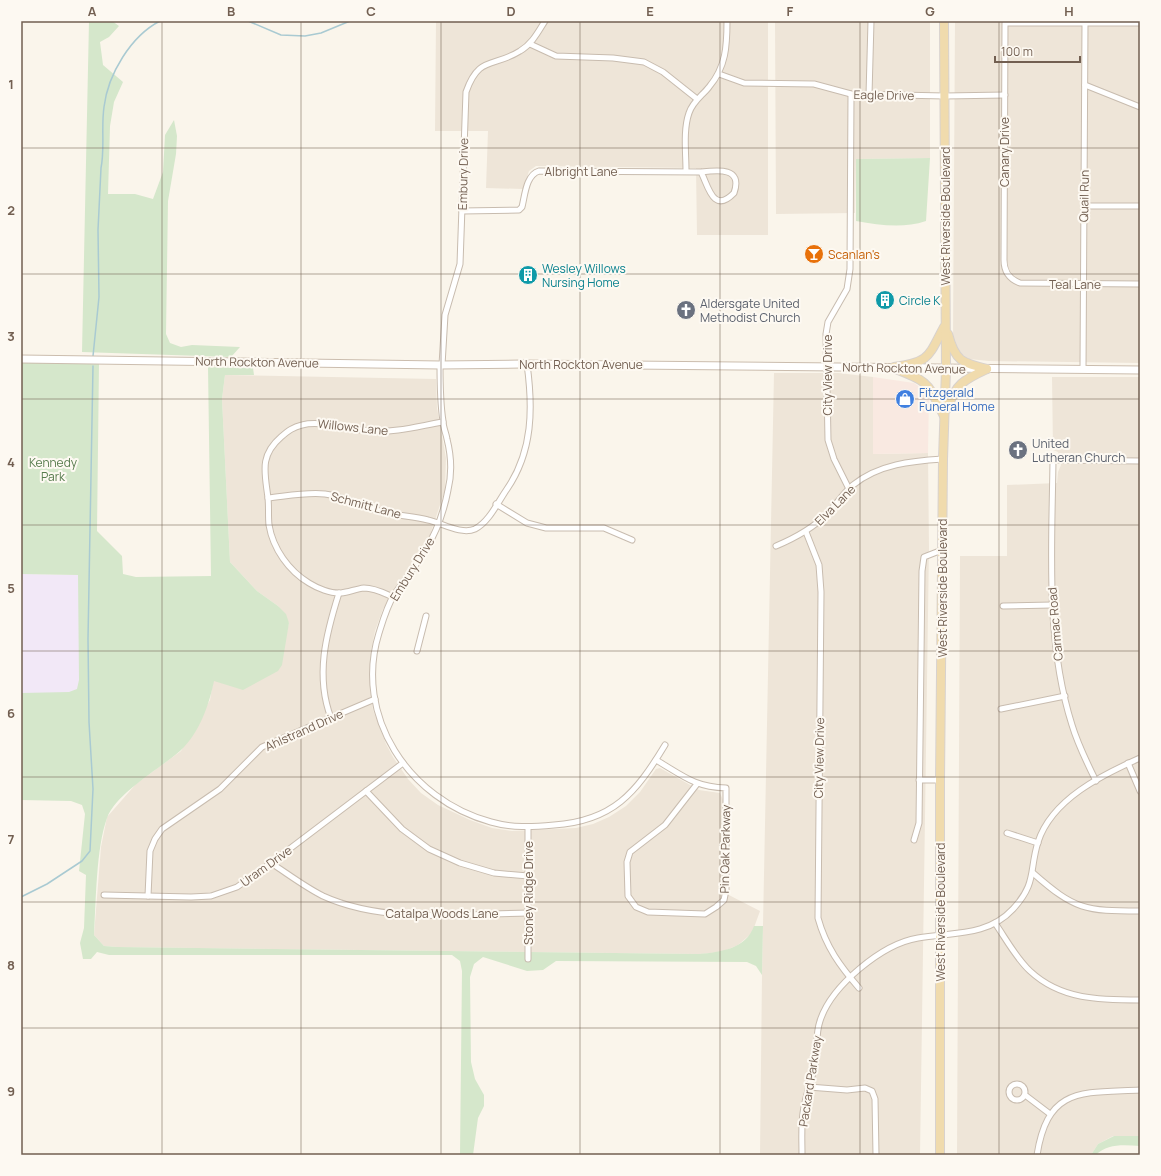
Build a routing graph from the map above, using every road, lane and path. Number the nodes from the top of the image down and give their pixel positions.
1 (545, 21) edge
2 (727, 21) edge
3 (871, 21) edge
4 (944, 21) edge
5 (1085, 22) junction
6 (1140, 23) edge
7 (530, 44) junction
8 (719, 74) junction
9 (1085, 86) junction
10 (851, 94) junction
11 (869, 95) junction
12 (1005, 95) junction
13 (945, 96) junction
14 (697, 99) junction
15 (1140, 107) edge
16 (686, 171) junction
17 (701, 172) junction
18 (1085, 206) junction
19 (1140, 206) edge
20 (462, 211) junction
21 (1011, 278) joint
22 (1083, 284) junction
23 (1140, 284) edge
24 (946, 324) junction
25 (21, 359) edge
26 (527, 364) junction
27 (441, 365) junction
28 (828, 366) junction
29 (893, 368) junction
30 (946, 369) junction
31 (987, 369) junction
32 (1083, 369) junction
33 (1140, 370) edge
34 (944, 417) junction
35 (443, 422) junction
36 (943, 459) junction
37 (1140, 461) edge
38 (849, 489) junction
39 (268, 498) junction
40 (496, 504) junction
41 (439, 524) junction
42 (806, 532) junction
43 (632, 540) dead end
44 (776, 546) dead end
45 (942, 550) junction
46 (339, 593) junction
47 (393, 597) junction
48 (1052, 605) junction
49 (1003, 606) dead end
50 (426, 616) dead end
51 (417, 651) dead end
52 (1065, 696) junction
53 (375, 699) junction
54 (1001, 709) dead end
55 (331, 718) junction
56 (665, 745) dead end
57 (1140, 758) edge
58 (656, 760) junction
59 (402, 763) junction
60 (1128, 763) junction
61 (919, 780) junction
62 (940, 780) junction
63 (1096, 781) junction
64 (697, 784) junction
65 (366, 791) junction
66 (1140, 791) edge
67 (528, 828) junction
68 (1007, 833) dead end
69 (914, 840) dead end
70 (1038, 843) junction
71 (272, 863) junction
72 (1033, 873) junction
73 (528, 876) junction
74 (104, 895) dead end
75 (148, 896) junction
76 (1140, 911) edge
77 (528, 913) junction
78 (996, 923) junction
79 (940, 936) junction
80 (528, 959) dead end
81 (850, 978) junction
82 (859, 988) dead end
83 (1140, 1000) edge
84 (809, 1087) junction
85 (1140, 1090) edge
86 (1025, 1095) dead end
87 (1050, 1114) junction
88 (802, 1155) edge
89 (876, 1155) edge
90 (940, 1155) edge
91 (1037, 1155) edge

1 - 7 street, Embury Drive
2 - 8 street
3 - 11 street
4 - 13 main road, West Riverside Boulevard
5 - 6 street
5 - 9 street, Quail Run
5 - 12 street, Canary Drive
7 - 14 street
7 - 20 street, Embury Drive
8 - 10 street, Eagle Drive
8 - 14 street
9 - 15 street
9 - 18 street, Quail Run
10 - 11 street, Eagle Drive
10 - 28 street, City View Drive
11 - 13 street, Eagle Drive
12 - 13 street, Eagle Drive
12 - 21 street, Canary Drive
13 - 24 main road, West Riverside Boulevard
14 - 16 street
16 - 17 street, Albright Lane
16 - 20 street, Albright Lane
17 - 17 street, Albright Lane
18 - 19 street
18 - 22 street, Quail Run
20 - 27 street, Embury Drive
21 - 22 street, Teal Lane
22 - 23 street, Teal Lane
22 - 32 street, Quail Run
24 - 29 main road
24 - 30 main road, West Riverside Boulevard
24 - 31 main road
25 - 27 street, North Rockton Avenue
26 - 27 street, North Rockton Avenue
26 - 28 street, North Rockton Avenue
26 - 40 street
27 - 35 street, Embury Drive
28 - 29 street, North Rockton Avenue
28 - 38 street, City View Drive
29 - 30 street, North Rockton Avenue
29 - 34 main road
30 - 31 street, North Rockton Avenue
30 - 34 main road, West Riverside Boulevard
31 - 32 street, North Rockton Avenue
31 - 34 main road
32 - 33 street, North Rockton Avenue
34 - 36 main road, West Riverside Boulevard
35 - 39 street, Willows Lane
35 - 41 street, Embury Drive
36 - 38 street, Elva Lane
36 - 45 main road, West Riverside Boulevard
37 - 48 street, Carmac Road
38 - 42 street, Elva Lane
39 - 41 street, Schmitt Lane
39 - 46 street, Willows Lane
40 - 41 street, Schmitt Lane
40 - 43 street
41 - 47 street, Embury Drive
42 - 44 street, Elva Lane
42 - 81 street, City View Drive
45 - 61 street
45 - 62 main road, West Riverside Boulevard
46 - 47 street, Willows Lane
46 - 55 street
47 - 53 street, Embury Drive
48 - 49 street
48 - 52 street, Carmac Road
50 - 51 street
52 - 54 street
52 - 63 street, Carmac Road
53 - 55 street, Ahlstrand Drive
53 - 59 street, Embury Drive
55 - 75 street, Ahlstrand Drive
56 - 58 street, Embury Drive
57 - 60 street, Packard Parkway
58 - 64 street
58 - 67 street, Embury Drive
59 - 65 street, Uram Drive
59 - 67 street, Embury Drive
60 - 63 street, Packard Parkway
60 - 66 street
61 - 62 street
61 - 69 street
62 - 79 main road, West Riverside Boulevard
63 - 70 street, Packard Parkway
64 - 64 street, Pin Oak Parkway
65 - 71 street, Uram Drive
65 - 73 street
67 - 73 street, Stoney Ridge Drive
68 - 70 street
70 - 72 street, Packard Parkway
71 - 75 street, Uram Drive
71 - 77 street, Catalpa Woods Lane
72 - 76 street
72 - 78 street, Packard Parkway
73 - 77 street, Stoney Ridge Drive
74 - 75 street, Uram Drive
77 - 80 street, Stoney Ridge Drive
78 - 79 street, Packard Parkway
78 - 83 street
79 - 81 street, Packard Parkway
79 - 90 main road, West Riverside Boulevard
81 - 82 street, City View Drive
81 - 84 street, Packard Parkway
84 - 88 street, Packard Parkway
84 - 89 street
85 - 87 street
86 - 87 street
87 - 91 street

